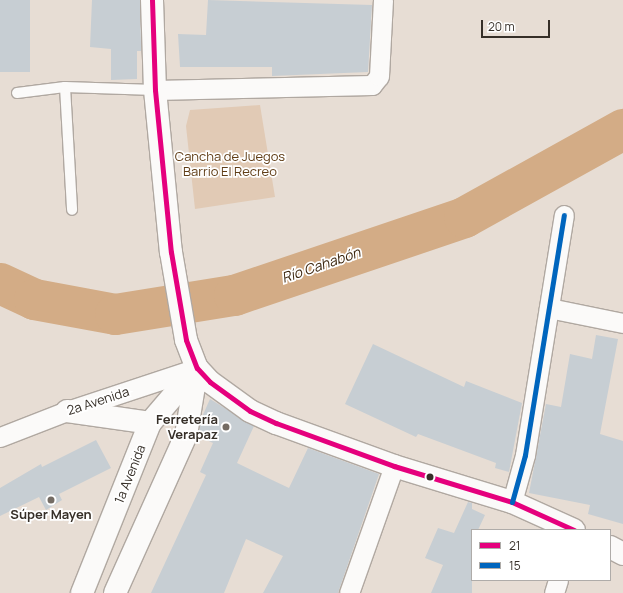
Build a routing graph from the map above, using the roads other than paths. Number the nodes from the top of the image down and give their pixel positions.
1 (152, 0) edge
2 (383, 0) edge
3 (65, 87) junction
4 (155, 90) junction
5 (18, 93) dead end
6 (72, 210) dead end
7 (564, 215) dead end
8 (549, 308) junction
9 (623, 323) edge
10 (197, 368) junction
11 (67, 411) junction
12 (150, 423) junction
13 (0, 437) edge
14 (394, 466) junction
15 (512, 502) junction
16 (570, 529) edge
17 (611, 548) edge
18 (623, 554) edge
19 (558, 581) edge
20 (82, 593) edge
21 (115, 593) edge
22 (350, 593) edge
23 (554, 593) edge

1 - 4 main road
2 - 4 street
3 - 4 lane
3 - 5 lane
3 - 6 lane
4 - 10 main road
7 - 8 street
8 - 9 street
8 - 15 street
10 - 11 street, 2a Avenida
10 - 12 main road, 1a Avenida
10 - 14 main road
10 - 21 main road
11 - 12 main road
11 - 13 street, 2a Avenida
12 - 20 main road, 1a Avenida
14 - 15 main road
14 - 22 street
15 - 16 main road
17 - 18 main road
19 - 23 street

